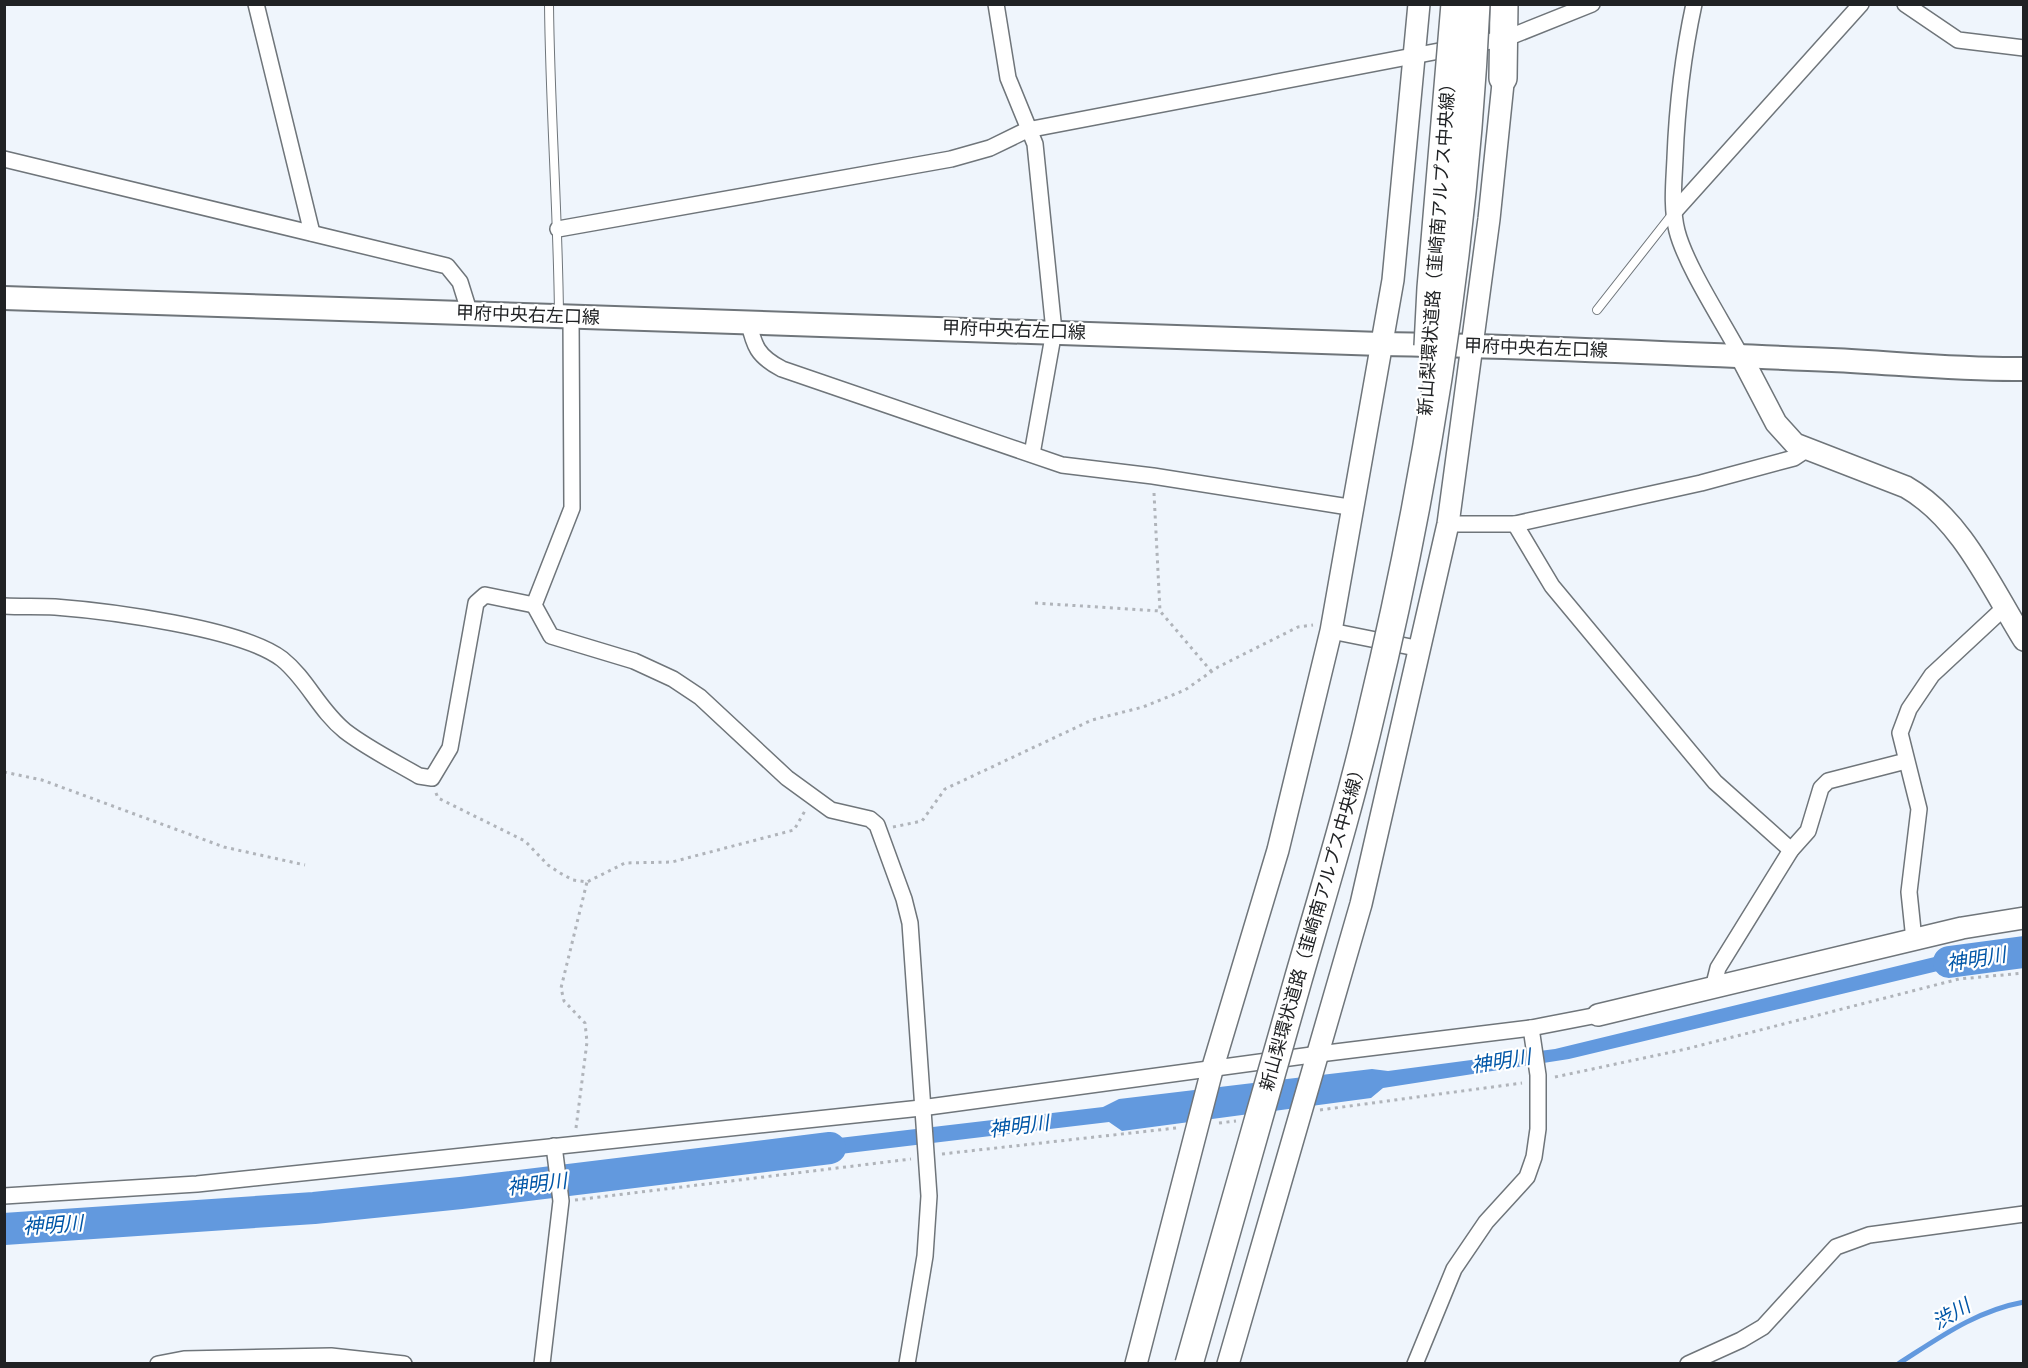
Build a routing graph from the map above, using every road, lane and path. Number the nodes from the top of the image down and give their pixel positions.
1 (256, 4) edge
2 (549, 4) edge
3 (996, 4) edge
4 (1419, 4) edge
5 (1455, 4) edge
6 (1476, 4) edge
7 (1504, 4) edge
8 (1510, 4) edge
9 (1592, 4) edge
10 (1695, 4) edge
11 (1861, 4) edge
12 (1905, 4) edge
13 (1505, 39) junction
14 (2024, 48) edge
15 (1415, 58) junction
16 (1503, 78) joint
17 (1027, 130) junction
18 (4, 159) edge
19 (1675, 211) junction
20 (558, 229) junction
21 (312, 233) junction
22 (4, 298) edge
23 (1597, 310) dead end
24 (470, 314) junction
25 (565, 317) junction
26 (748, 320) junction
27 (1054, 331) junction
28 (1381, 344) junction
29 (1472, 345) junction
30 (1741, 356) junction
31 (2024, 369) edge
32 (1806, 450) junction
33 (1032, 454) junction
34 (1153, 476) junction
35 (1420, 485) junction
36 (1355, 508) junction
37 (1448, 524) junction
38 (1515, 524) junction
39 (1035, 603) dead end
40 (534, 605) junction
41 (4, 606) edge
42 (2004, 608) junction
43 (1160, 611) junction
44 (1331, 631) junction
45 (2024, 640) edge
46 (1421, 649) junction
47 (1212, 672) junction
48 (1906, 761) junction
49 (4, 772) edge
50 (432, 778) junction
51 (813, 797) junction
52 (879, 831) junction
53 (1791, 850) junction
54 (305, 865) dead end
55 (587, 882) junction
56 (2024, 918) edge
57 (1914, 940) junction
58 (1713, 987) junction
59 (1598, 1015) joint
60 (1532, 1033) junction
61 (1317, 1062) junction
62 (1210, 1077) junction
63 (921, 1112) junction
64 (574, 1144) junction
65 (555, 1153) junction
66 (4, 1196) edge
67 (2024, 1214) edge
68 (158, 1364) edge
69 (404, 1364) edge
70 (542, 1364) edge
71 (907, 1364) edge
72 (1136, 1364) edge
73 (1189, 1364) edge
74 (1228, 1364) edge
75 (1415, 1364) edge
76 (1688, 1364) edge

1 - 21 street
2 - 20 lane
3 - 17 street
4 - 15 street
5 - 35 highway, 新山梨環状道路（韮崎南アルプス中央線）, bridge
6 - 35 highway, 新山梨環状道路（韮崎南アルプス中央線）, bridge
7 - 13 highway
8 - 13 street
9 - 13 street
10 - 19 street
11 - 19 street
12 - 14 street
13 - 15 street
13 - 16 highway
15 - 17 street
15 - 28 street
16 - 29 street
17 - 20 street
17 - 27 street
18 - 21 street
19 - 23 lane
19 - 30 street
20 - 25 lane
21 - 24 street
22 - 24 main road, 甲府中央右左口線
24 - 25 main road, 甲府中央右左口線
25 - 26 main road, 甲府中央右左口線
25 - 40 street
26 - 27 main road, 甲府中央右左口線
26 - 33 street
27 - 28 main road, 甲府中央右左口線
27 - 33 street
28 - 29 main road, 甲府中央右左口線
28 - 36 street
29 - 30 main road, 甲府中央右左口線
29 - 37 street
30 - 31 main road, 甲府中央右左口線
30 - 32 street
32 - 38 street
32 - 42 street
33 - 34 street
34 - 36 street
34 - 43 path
35 - 73 highway, 新山梨環状道路（韮崎南アルプス中央線）, bridge
36 - 44 street
37 - 38 street
37 - 46 street
38 - 53 street
39 - 43 path
40 - 50 street
40 - 51 street
41 - 50 street
42 - 45 street
42 - 48 street
43 - 47 path
44 - 46 street
44 - 47 path
44 - 62 street
46 - 61 street
47 - 52 path
48 - 53 street
48 - 57 street
49 - 54 path
50 - 55 path
51 - 52 street
51 - 55 path
52 - 63 street
53 - 58 street
55 - 64 path
56 - 57 street
57 - 58 street
58 - 59 street
59 - 60 street
60 - 61 street
60 - 75 street
61 - 62 street
61 - 74 street
62 - 63 street
62 - 72 street
63 - 64 street
63 - 71 street
64 - 65 street
65 - 66 street
65 - 70 street
67 - 76 street
68 - 69 street

